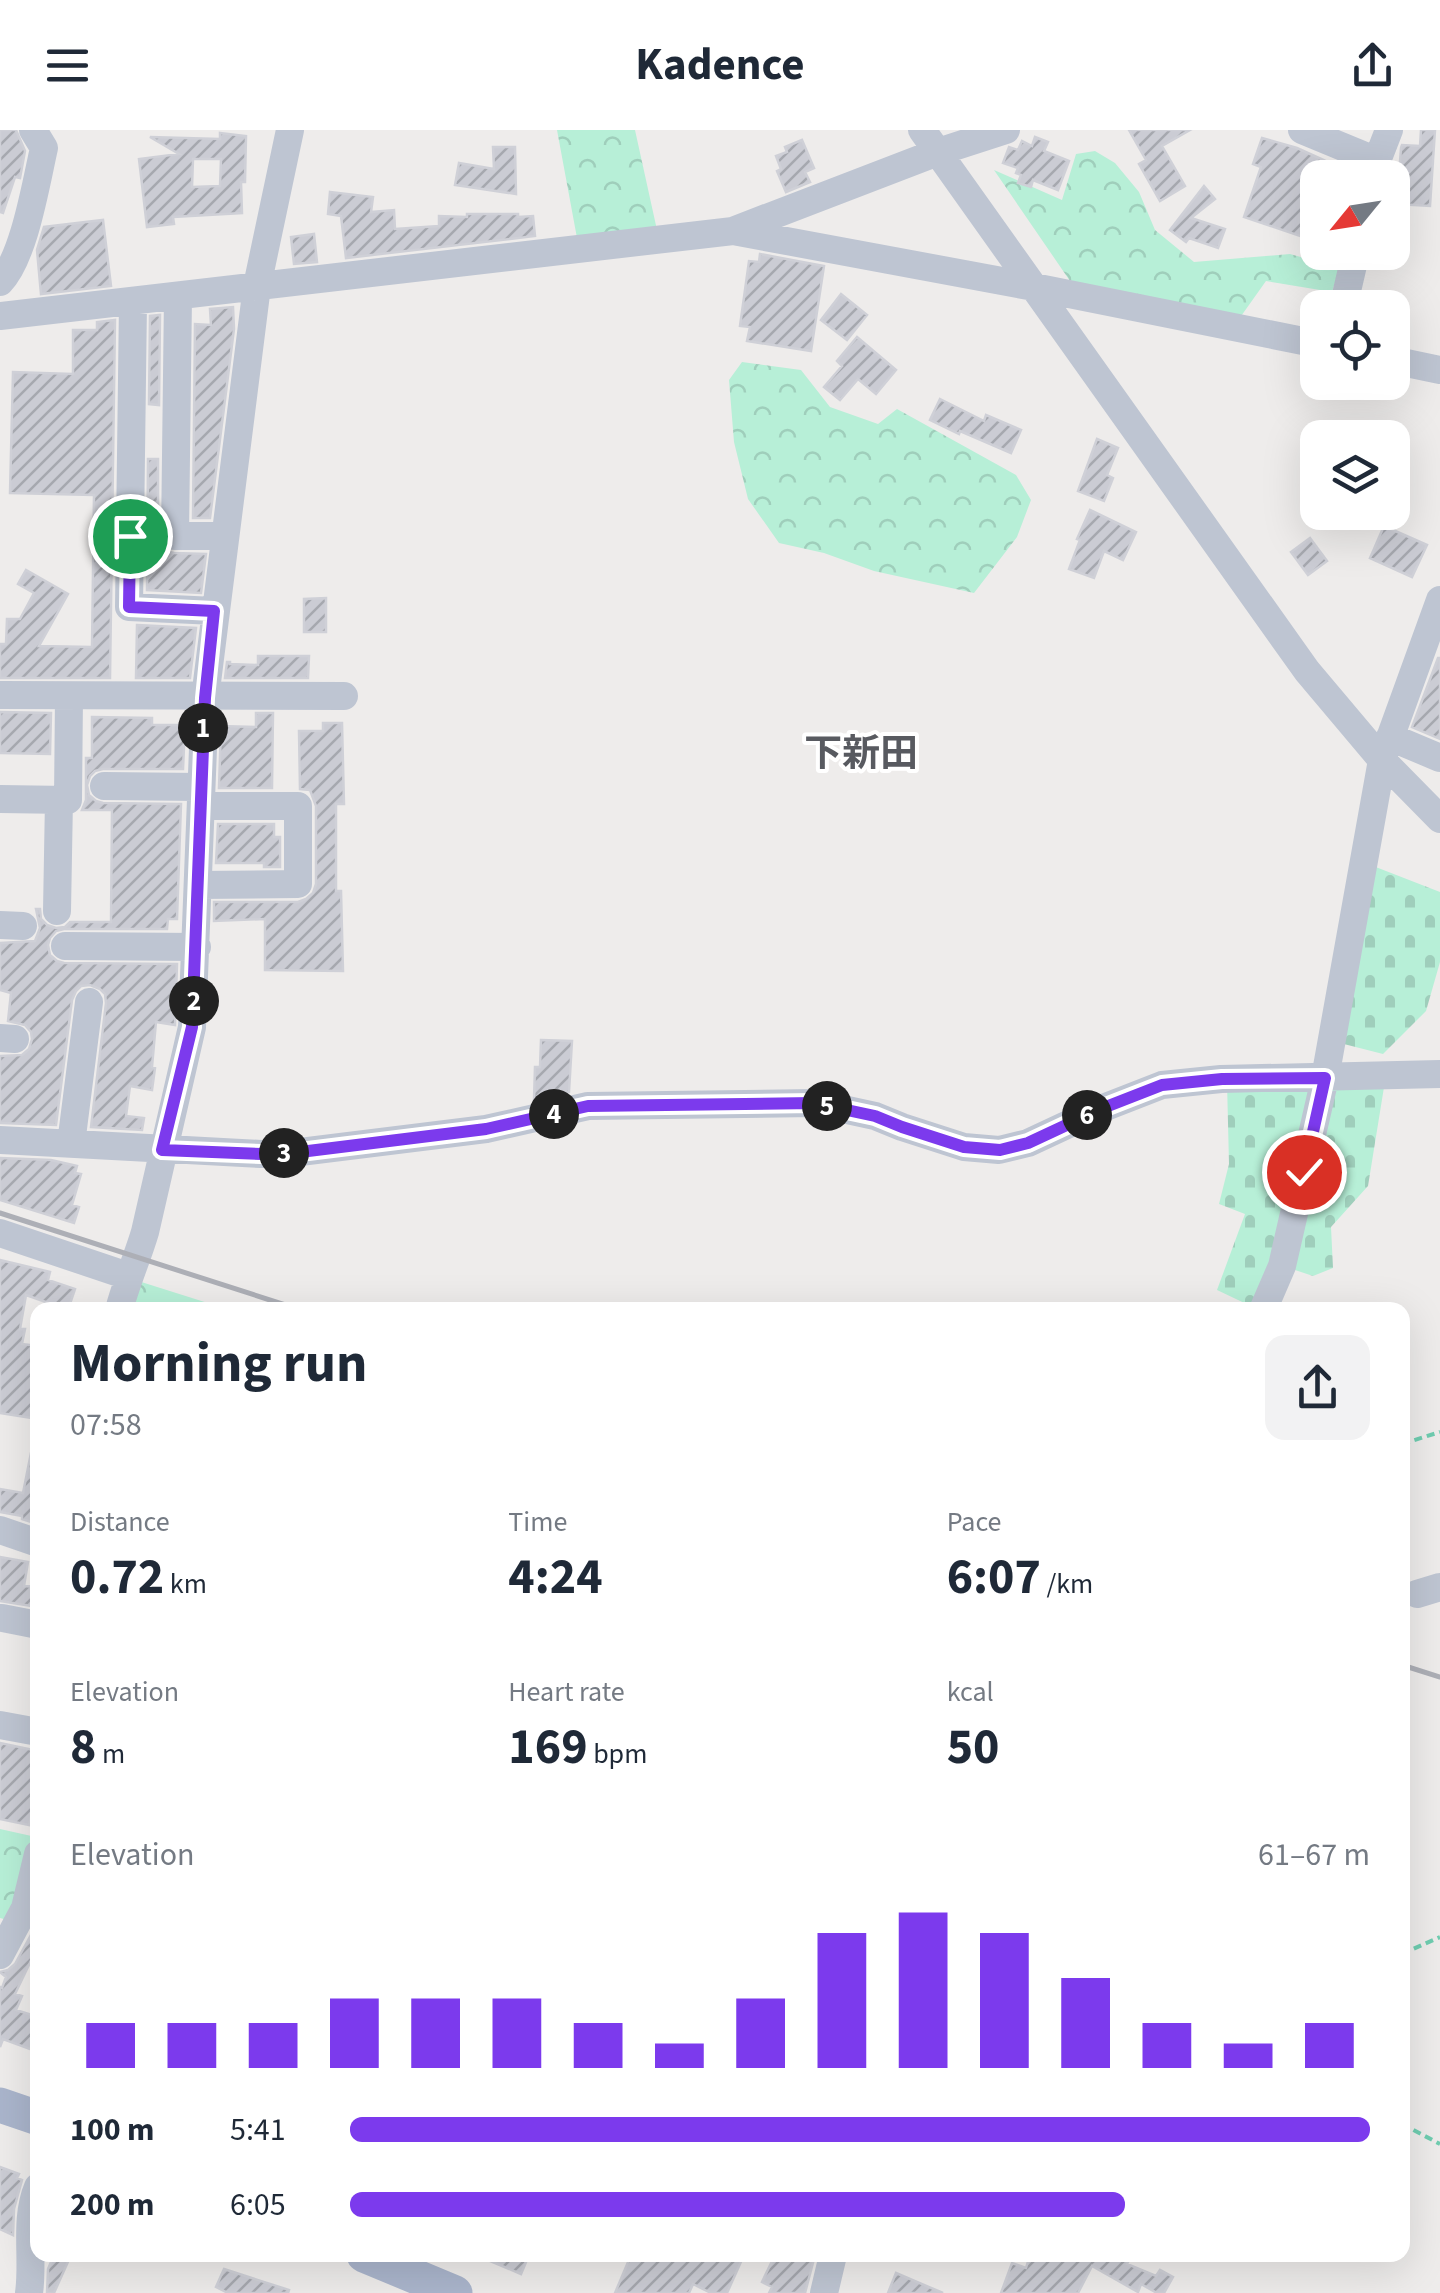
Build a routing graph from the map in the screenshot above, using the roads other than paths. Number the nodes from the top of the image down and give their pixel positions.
1 (33, 130) edge
2 (290, 130) edge
3 (1006, 130) edge
4 (1302, 130) edge
5 (1389, 130) edge
6 (930, 141) edge
7 (1358, 160) edge
8 (1378, 160) edge
9 (732, 231) junction
10 (0, 282) edge
11 (258, 286) junction
12 (1034, 287) junction
13 (178, 296) junction
14 (134, 302) junction
15 (0, 316) edge
16 (1300, 340) edge
17 (1410, 364) edge
18 (1440, 370) edge
19 (130, 536) junction
20 (175, 536) junction
21 (225, 536) junction
22 (1440, 600) edge
23 (214, 611) junction
24 (0, 695) edge
25 (70, 696) junction
26 (344, 696) dead end
27 (205, 698) junction
28 (1386, 748) junction
29 (1440, 758) edge
30 (104, 786) dead end
31 (201, 796) junction
32 (0, 799) edge
33 (59, 800) junction
34 (1440, 819) edge
35 (198, 885) junction
36 (57, 911) dead end
37 (66, 946) dead end
38 (197, 947) junction
39 (89, 1002) dead end
40 (1440, 1074) edge
41 (1325, 1078) junction
42 (0, 1140) edge
43 (70, 1144) junction
44 (162, 1150) junction
45 (0, 1233) edge
46 (128, 1276) junction
47 (121, 1302) edge
48 (1266, 1302) edge
49 (0, 1530) edge
50 (30, 1541) edge
51 (2, 1618) edge
52 (30, 1623) edge
53 (0, 1724) edge
54 (30, 1730) edge
55 (30, 1879) edge
56 (15, 1926) edge
57 (0, 2105) edge
58 (30, 2115) edge
59 (32, 2262) edge
60 (381, 2262) edge
61 (832, 2262) edge
62 (827, 2292) edge
63 (29, 2293) edge
64 (456, 2293) edge

1 - 10 street
2 - 11 street
3 - 6 street
4 - 7 street
5 - 8 street
6 - 9 street
6 - 12 street
9 - 11 street
9 - 12 street
11 - 13 street
11 - 21 street
12 - 16 street
12 - 28 street
13 - 14 street
13 - 20 street
14 - 15 street
14 - 19 street
17 - 18 street
19 - 20 street
19 - 23 street
20 - 21 street
21 - 23 street
22 - 28 street
23 - 27 street
24 - 25 street
25 - 27 street
25 - 33 street
26 - 27 street
27 - 31 street
28 - 29 street
28 - 34 street
28 - 41 street
30 - 31 street
31 - 35 street
31 - 35 street
32 - 33 street
33 - 36 street
35 - 38 street
37 - 38 street
38 - 44 street
39 - 43 street
40 - 41 street
41 - 44 street
41 - 48 street
42 - 43 street
43 - 44 street
44 - 46 street
45 - 46 street
46 - 47 street
49 - 50 street
51 - 52 street
53 - 54 street
55 - 56 street
57 - 58 main road
59 - 63 street
60 - 64 main road
61 - 62 street

